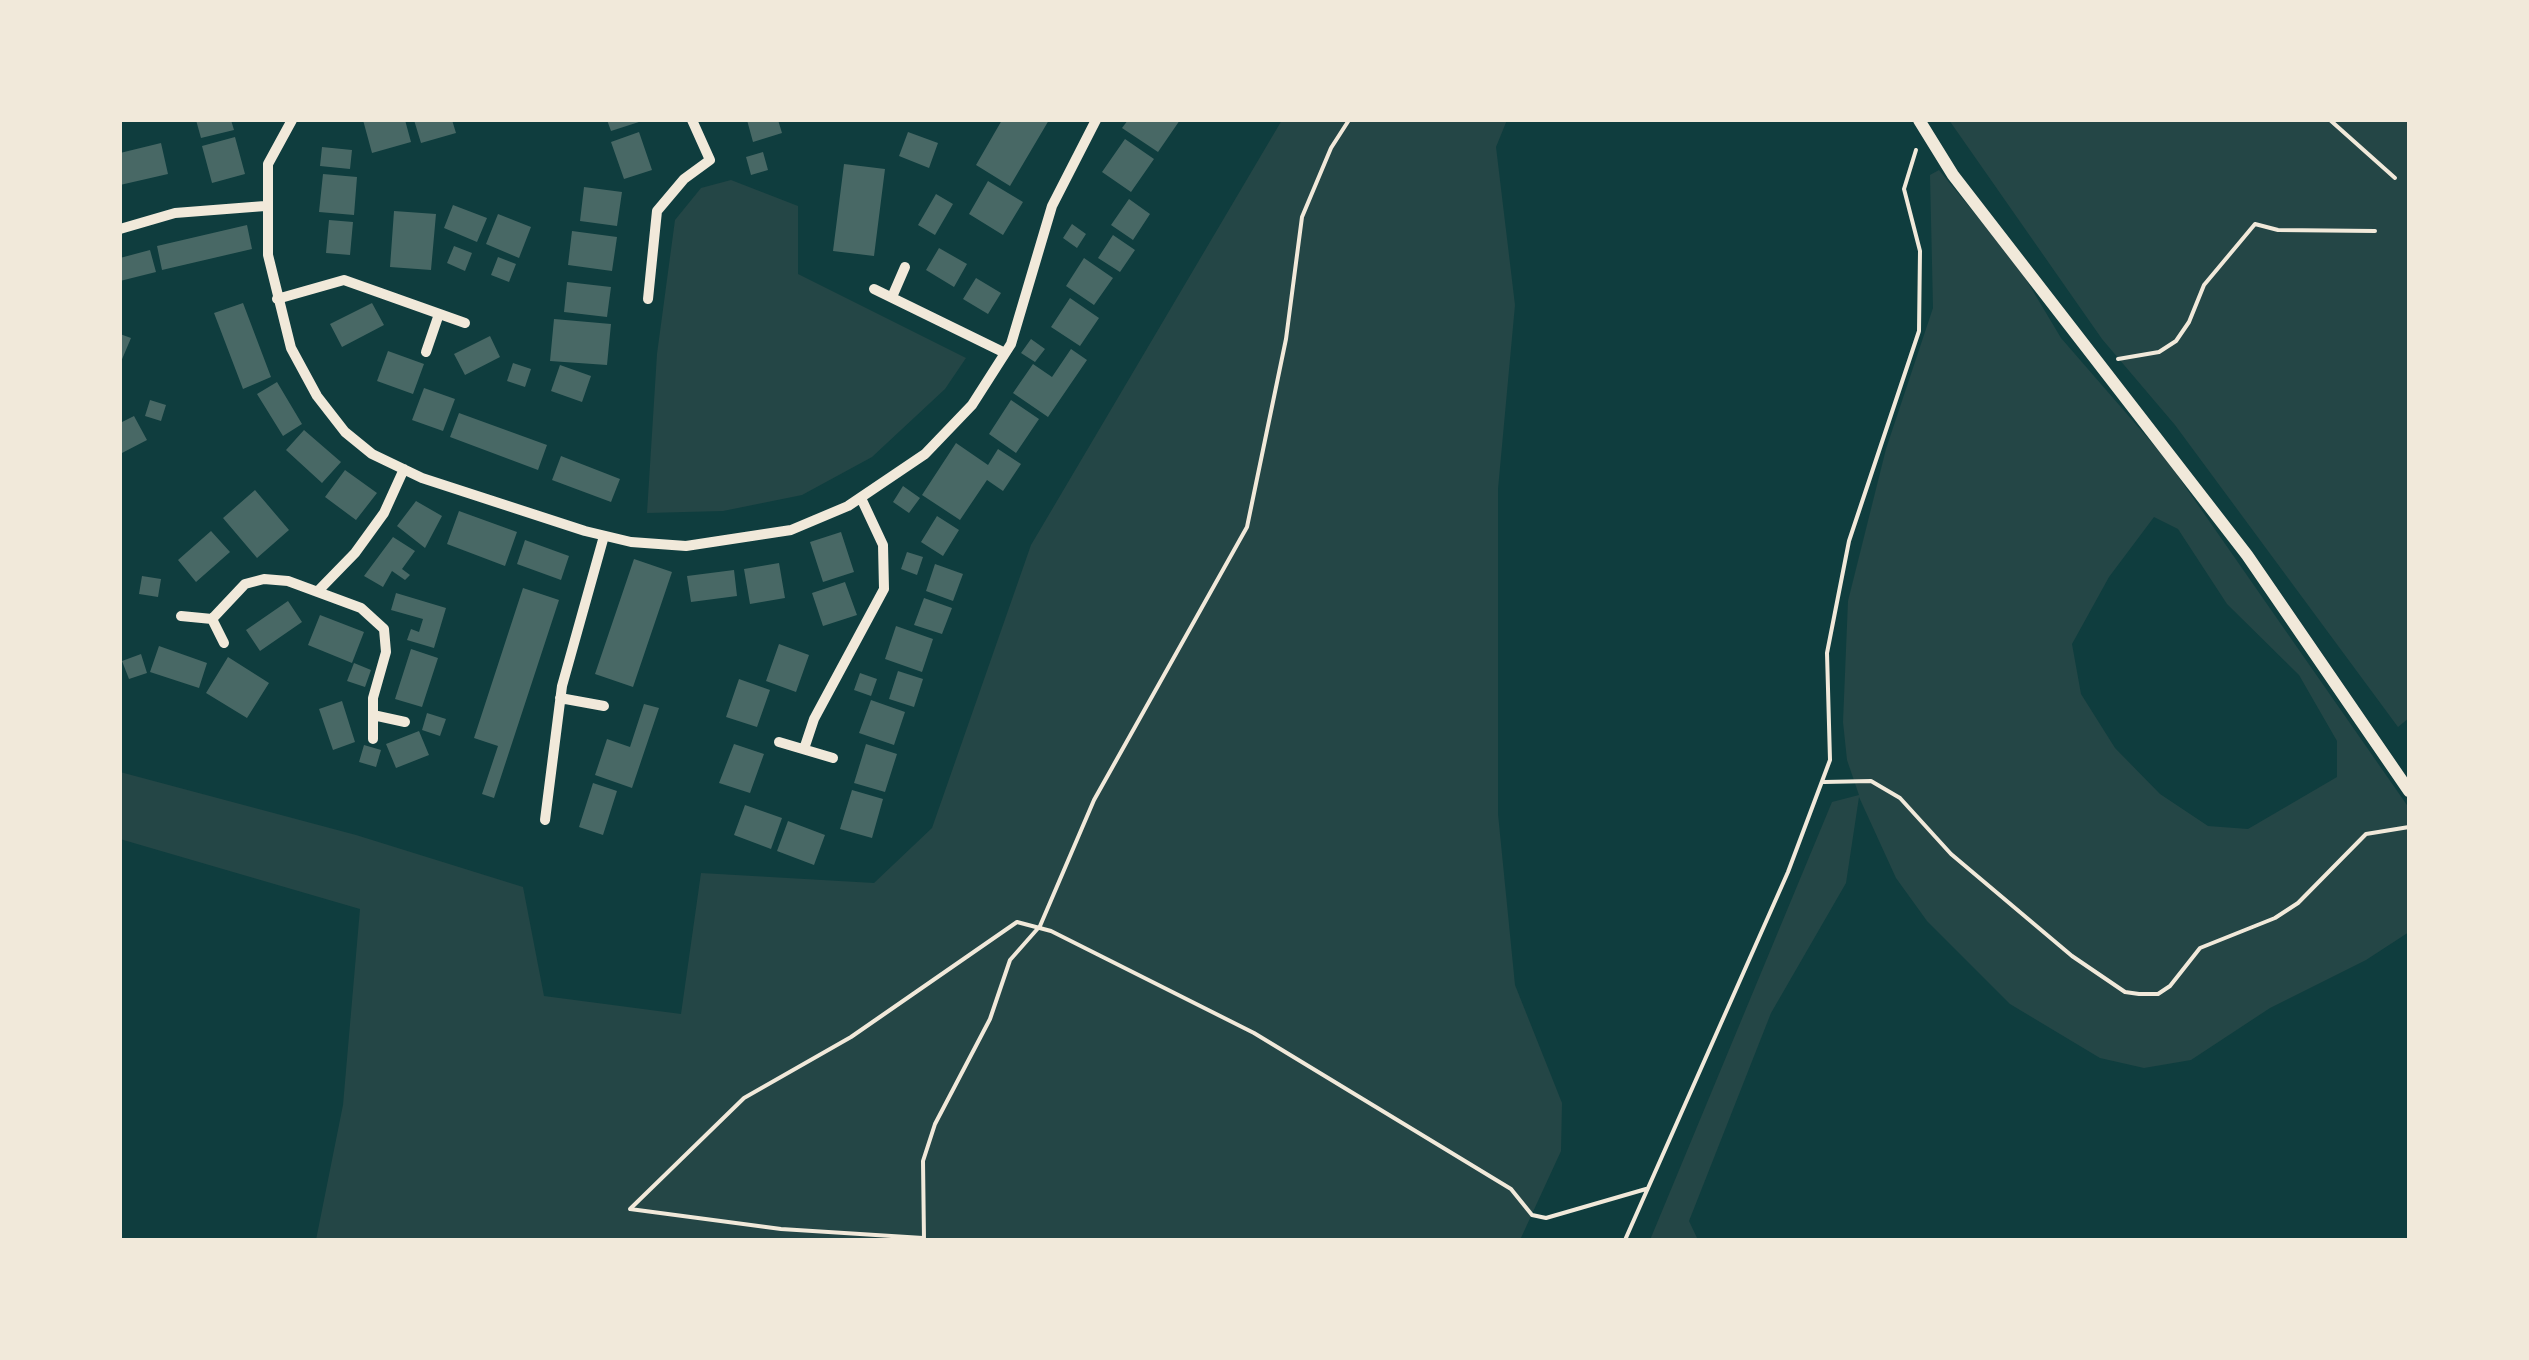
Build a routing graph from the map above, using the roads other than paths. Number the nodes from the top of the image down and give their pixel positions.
1 (292, 120) edge
2 (692, 120) edge
3 (1096, 120) edge
4 (1919, 120) edge
5 (265, 206) junction
6 (120, 229) edge
7 (905, 267) dead end
8 (874, 288) dead end
9 (892, 297) junction
10 (276, 299) junction
11 (648, 300) dead end
12 (439, 314) junction
13 (465, 322) dead end
14 (426, 352) dead end
15 (1005, 353) junction
16 (404, 469) junction
17 (861, 498) junction
18 (604, 536) junction
19 (317, 592) junction
20 (181, 616) dead end
21 (212, 619) junction
22 (224, 643) dead end
23 (560, 698) junction
24 (604, 706) dead end
25 (373, 715) junction
26 (405, 722) dead end
27 (373, 739) dead end
28 (779, 742) dead end
29 (804, 750) junction
30 (833, 758) dead end
31 (2409, 791) edge
32 (545, 820) dead end

1 - 5 street
2 - 11 street
3 - 15 street
4 - 31 street
5 - 6 street
5 - 10 street
7 - 9 street
8 - 9 street
9 - 15 street
10 - 12 street
10 - 16 street
12 - 13 street
12 - 14 street
15 - 17 street
16 - 18 street
16 - 19 street
17 - 18 street
17 - 29 street
18 - 23 street
19 - 21 street
19 - 25 street
20 - 21 street
21 - 22 street
23 - 24 street
23 - 32 street
25 - 26 street
25 - 27 street
28 - 29 street
29 - 30 street

